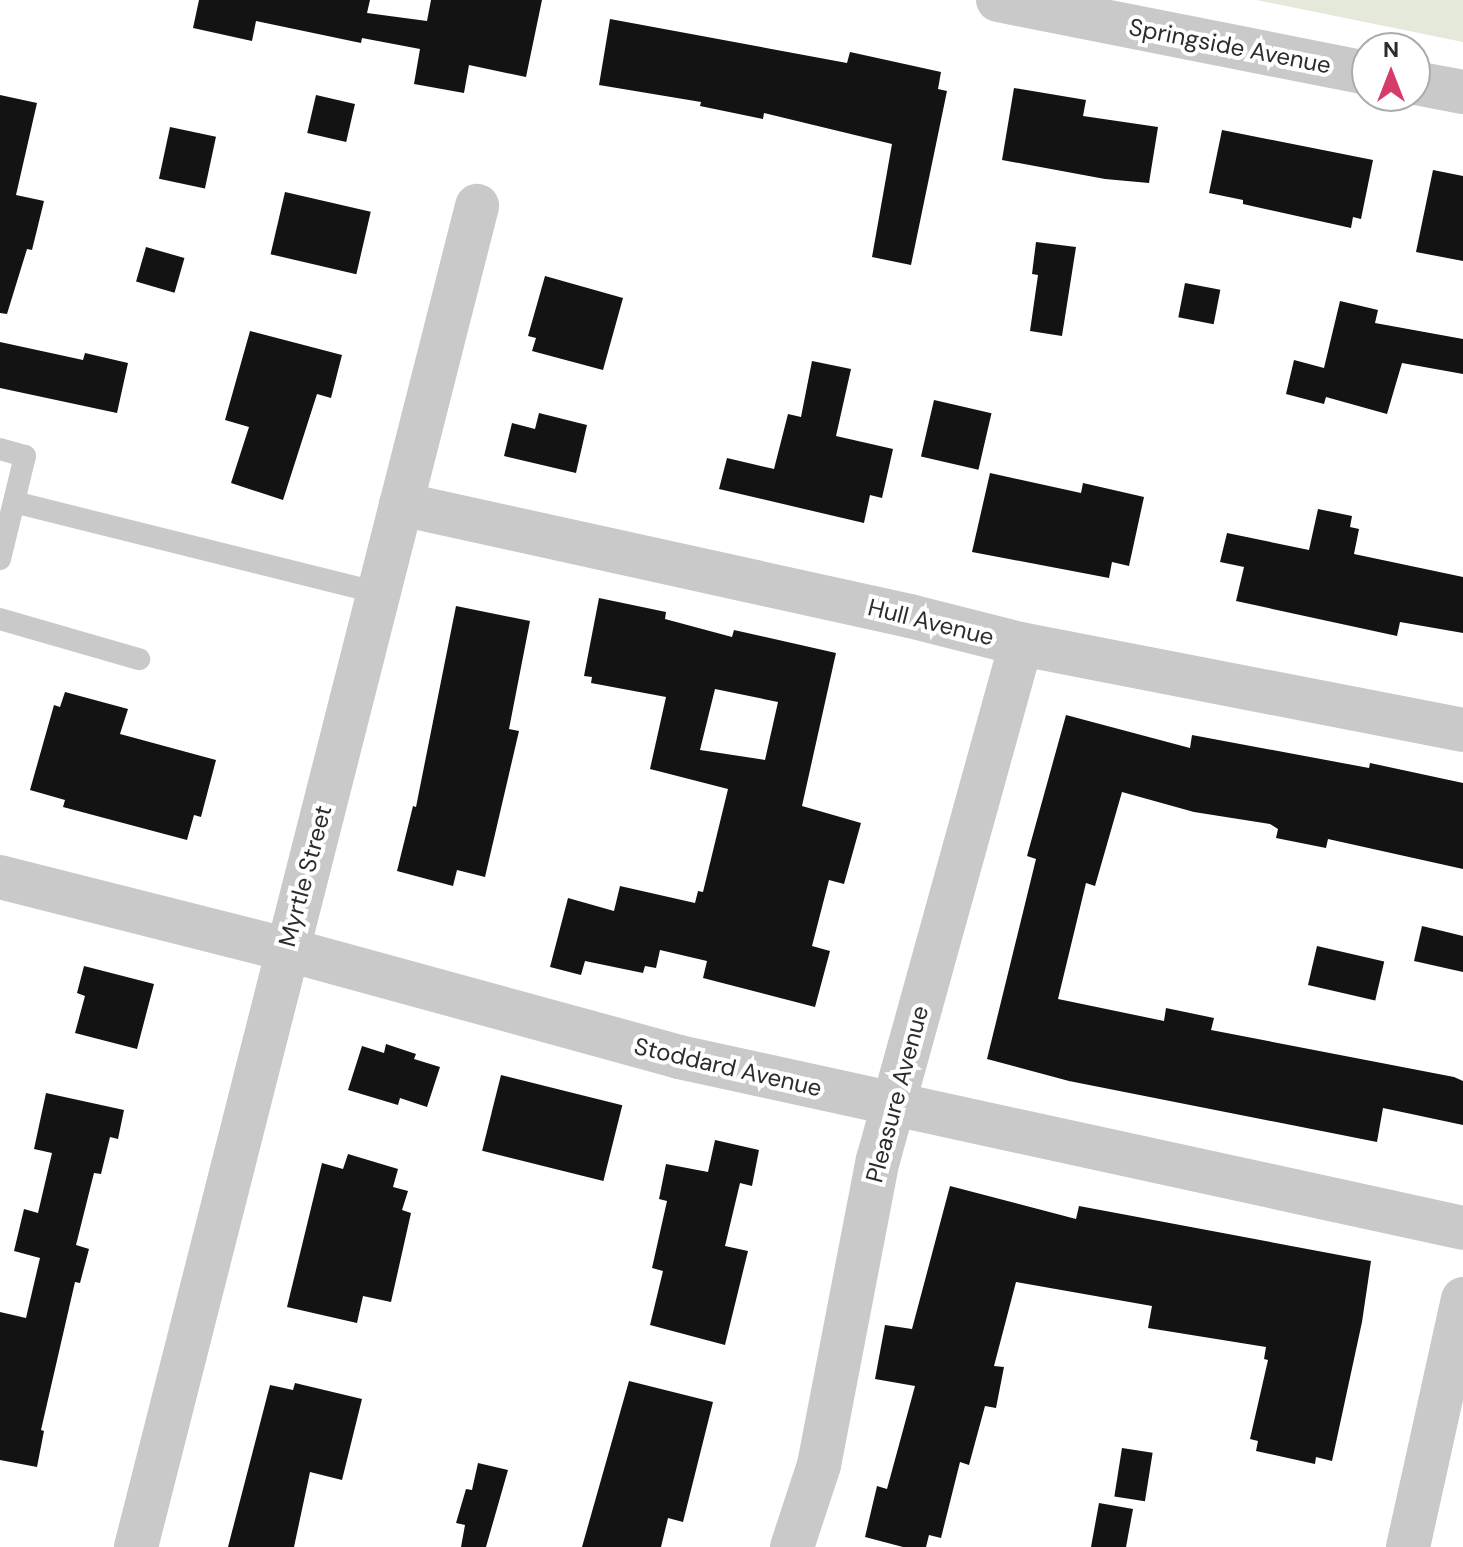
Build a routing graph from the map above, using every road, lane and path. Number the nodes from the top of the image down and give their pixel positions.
1 (998, 0) edge
2 (1351, 70) edge
3 (1431, 86) edge
4 (1463, 92) edge
5 (477, 206) dead end
6 (0, 449) edge
7 (14, 502) junction
8 (401, 504) junction
9 (0, 559) edge
10 (378, 593) junction
11 (0, 619) edge
12 (1021, 644) junction
13 (139, 659) dead end
14 (1463, 730) edge
15 (0, 877) edge
16 (285, 949) junction
17 (892, 1106) junction
18 (1463, 1228) edge
19 (1463, 1299) edge
20 (136, 1547) edge
21 (792, 1547) edge
22 (1408, 1547) edge

1 - 2 street, Springside Avenue
3 - 4 street
5 - 8 street, Myrtle Street
6 - 7 lane
7 - 9 lane
7 - 10 lane
8 - 10 street, Myrtle Street
8 - 12 street, Hull Avenue
10 - 16 street, Myrtle Street
11 - 13 lane
12 - 14 street, Hull Avenue
12 - 17 street, Pleasure Avenue
15 - 16 street, Stoddard Avenue
16 - 17 street, Stoddard Avenue
16 - 20 street, Myrtle Street
17 - 18 street, Stoddard Avenue
17 - 21 street, Pleasure Avenue
19 - 22 street

